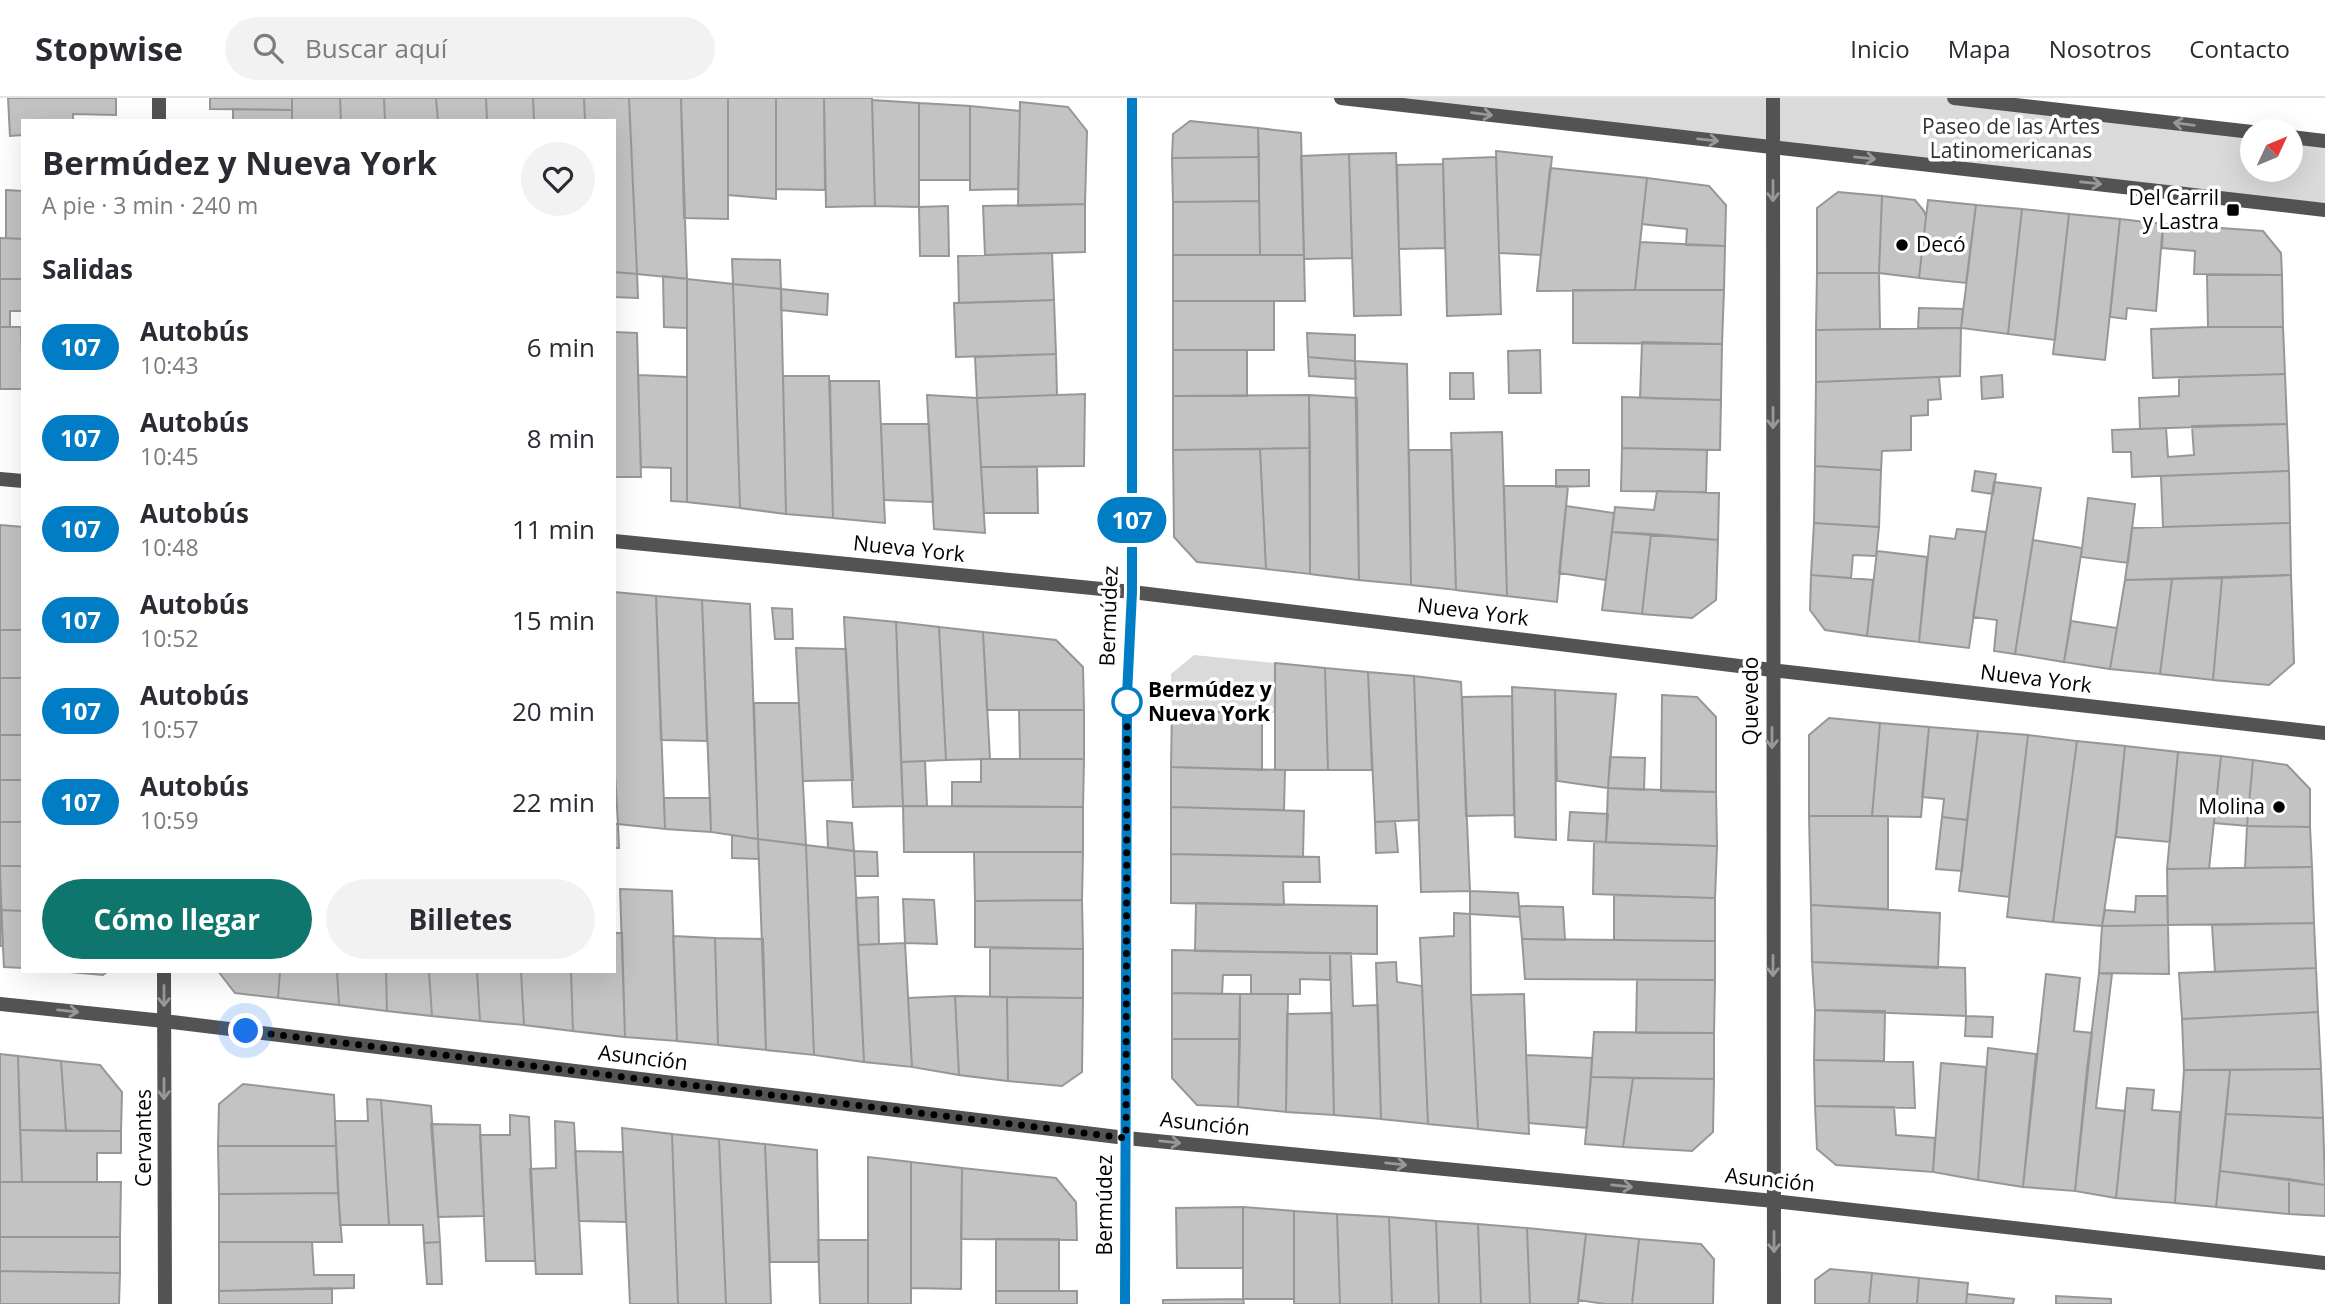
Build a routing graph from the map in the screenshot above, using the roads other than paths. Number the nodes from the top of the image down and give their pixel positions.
1 (159, 98) edge
2 (1132, 98) edge
3 (1341, 98) edge
4 (1773, 98) edge
5 (1954, 98) edge
6 (159, 119) edge
7 (2240, 131) edge
8 (2303, 138) edge
9 (2325, 141) edge
10 (1773, 147) junction
11 (2325, 210) edge
12 (0, 479) edge
13 (21, 481) edge
14 (616, 541) edge
15 (1132, 592) junction
16 (1772, 670) junction
17 (2325, 733) edge
18 (164, 973) edge
19 (0, 1004) edge
20 (164, 1021) junction
21 (1126, 1138) junction
22 (1774, 1201) junction
23 (2325, 1263) edge
24 (165, 1304) edge
25 (1125, 1304) edge
26 (1774, 1304) edge

1 - 6 street
2 - 15 street, Bermúdez
3 -> 10 street
4 - 10 street, Quevedo
7 -> 5 street
8 - 9 street
10 -> 11 street
10 -> 16 street, Quevedo
12 - 13 street
14 - 15 street, Nueva York
15 - 16 street, Nueva York
15 - 21 street, Bermúdez
16 - 17 street, Nueva York
16 -> 22 street, Quevedo
18 -> 20 street, Cervantes
19 -> 20 street, Asunción
20 - 21 street, Asunción
20 -> 24 street, Cervantes
21 -> 22 street, Asunción
21 - 25 street, Bermúdez
22 - 23 street, Asunción
22 -> 26 street, Quevedo

